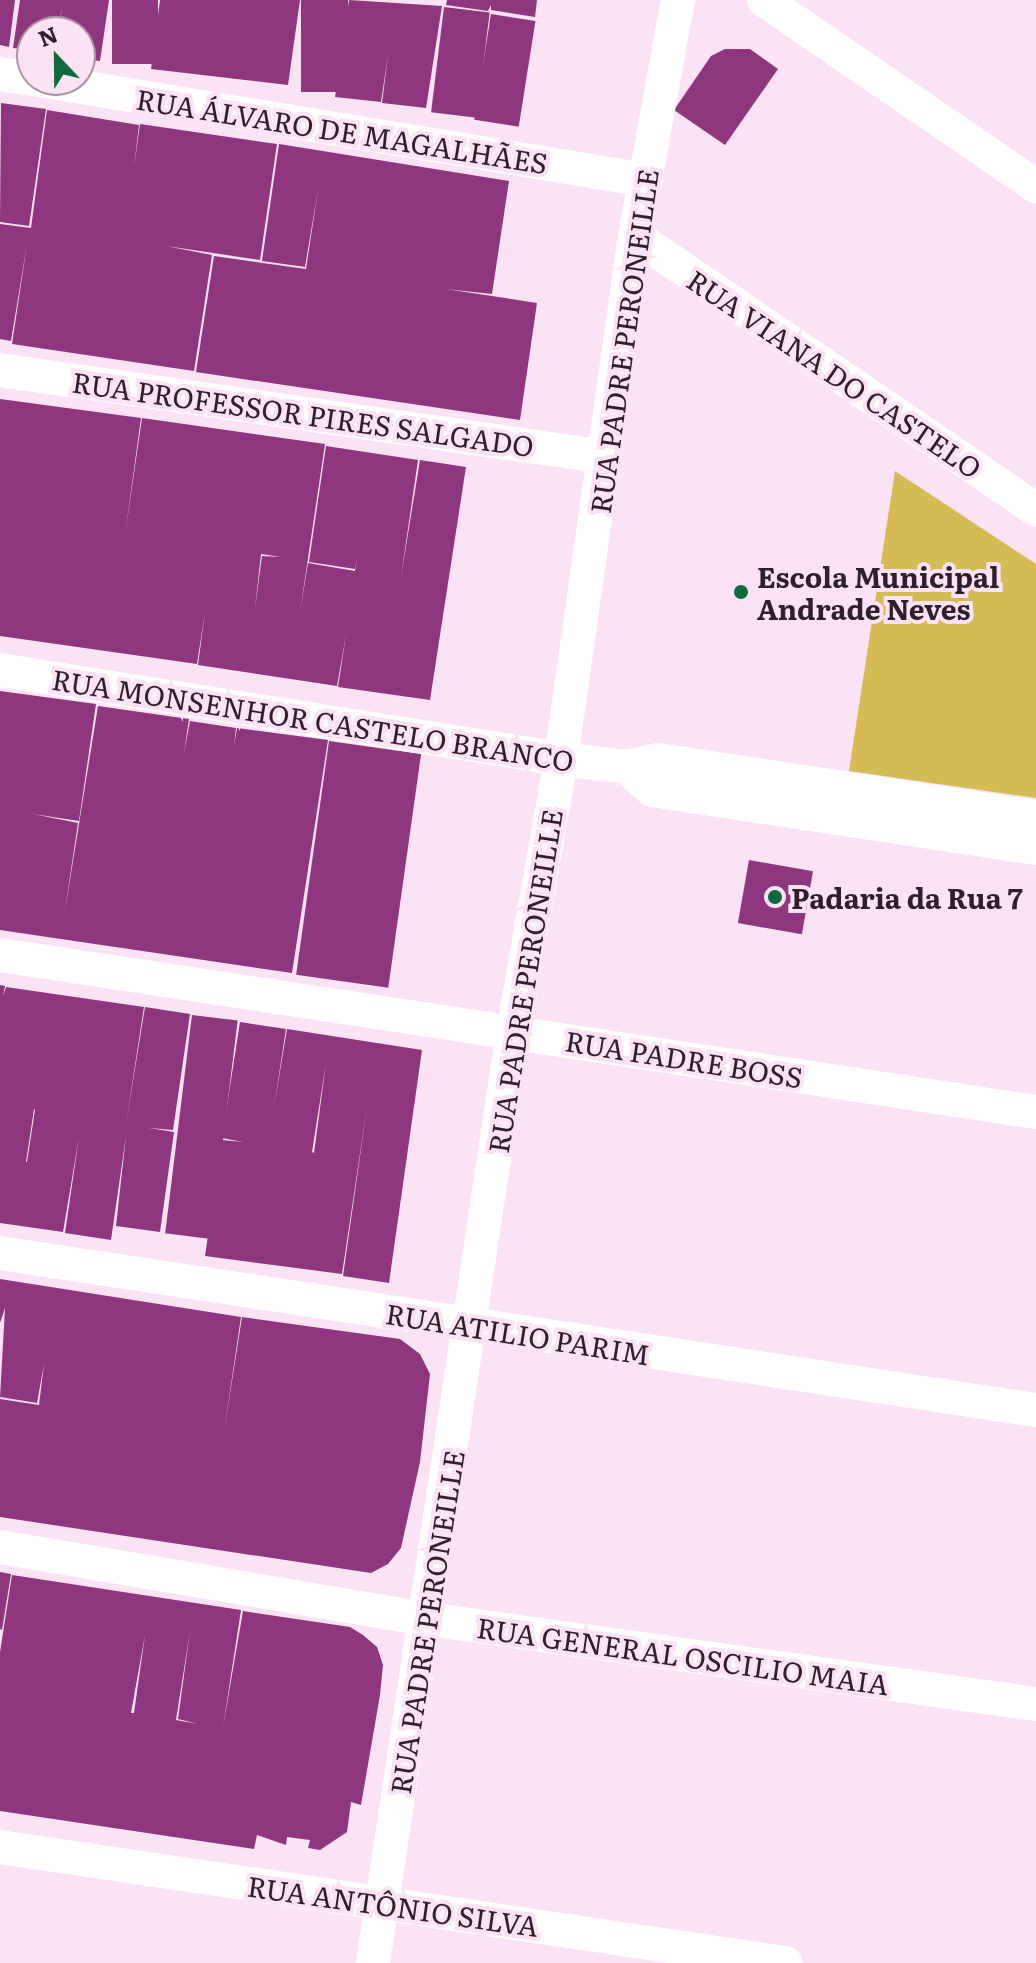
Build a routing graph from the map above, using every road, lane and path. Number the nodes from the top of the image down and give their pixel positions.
1 (678, 0) edge
2 (764, 0) edge
3 (96, 90) edge
4 (646, 180) junction
5 (1036, 186) edge
6 (635, 236) junction
7 (0, 370) edge
8 (606, 457) junction
9 (1036, 510) edge
10 (0, 670) edge
11 (561, 759) junction
12 (626, 767) junction
13 (1036, 817) edge
14 (1036, 848) edge
15 (0, 955) edge
16 (513, 1032) junction
17 (1036, 1112) edge
18 (0, 1253) edge
19 (470, 1327) junction
20 (1036, 1410) edge
21 (0, 1547) edge
22 (427, 1619) junction
23 (1036, 1704) edge
24 (0, 1847) edge
25 (383, 1903) junction
26 (373, 1963) edge
27 (785, 1963) edge

1 - 4 street, RUA PADRE PERONEILLE
2 - 5 street
3 - 4 street, RUA ÁLVARO DE MAGALHÃES
4 - 6 street, RUA PADRE PERONEILLE
6 - 8 street, RUA PADRE PERONEILLE
6 - 9 street, RUA VIANA DO CASTELO
7 - 8 street, RUA PROFESSOR PIRES SALGADO
8 - 11 street, RUA PADRE PERONEILLE
10 - 11 street, RUA MONSENHOR CASTELO BRANCO
11 - 12 street, RUA MONSENHOR CASTELO BRANCO
11 - 16 street, RUA PADRE PERONEILLE
12 - 13 street, RUA MONSENHOR CASTELO BRANCO
12 - 14 street
15 - 16 street, RUA PADRE BOSS
16 - 17 street, RUA PADRE BOSS
16 - 19 street, RUA PADRE PERONEILLE
18 - 19 street, RUA ATILIO PARIM
19 - 20 street, RUA ATILIO PARIM
19 - 22 street, RUA PADRE PERONEILLE
21 - 22 street, RUA GENERAL OSCILIO MAIA
22 - 23 street, RUA GENERAL OSCILIO MAIA
22 - 25 street, RUA PADRE PERONEILLE
24 - 25 street, RUA ANTÔNIO SILVA
25 - 26 street, RUA PADRE PERONEILLE
25 - 27 street, RUA ANTÔNIO SILVA

